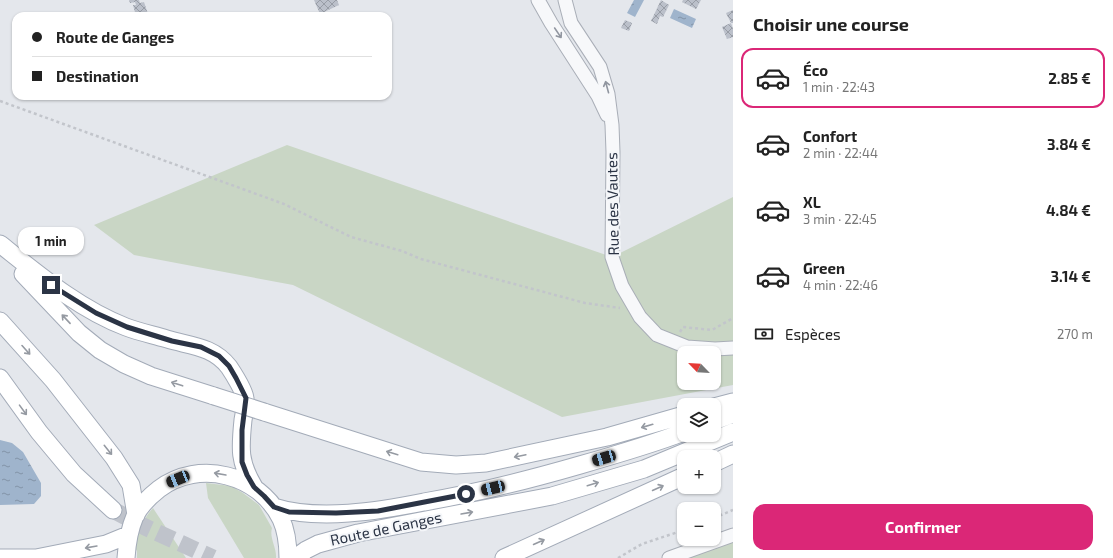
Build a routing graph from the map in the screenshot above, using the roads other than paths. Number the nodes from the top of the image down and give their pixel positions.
1 (538, 0) edge
2 (565, 0) edge
3 (612, 125) junction
4 (0, 244) edge
5 (0, 249) edge
6 (0, 321) edge
7 (733, 348) edge
8 (0, 378) edge
9 (733, 402) edge
10 (721, 405) edge
11 (733, 414) edge
12 (677, 417) edge
13 (721, 418) edge
14 (733, 432) edge
15 (677, 435) edge
16 (733, 454) edge
17 (721, 460) edge
18 (677, 479) edge
19 (254, 487) junction
20 (274, 507) junction
21 (113, 510) tunnel mouth
22 (136, 515) junction
23 (128, 535) junction
24 (733, 535) edge
25 (0, 558) edge
26 (126, 558) edge
27 (288, 558) edge
28 (295, 558) edge
29 (504, 558) edge
30 (669, 558) edge

1 -> 3 street, Rue des Vautes
3 -> 2 street, Rue des Vautes
3 - 7 street, Rue des Vautes
4 - 19 main road
12 -> 5 main road, bridge
6 -> 22 main road
8 -> 21 main road
9 - 10 main road
11 - 13 main road
28 -> 14 main road, Route de Ganges
15 - 20 main road, Route de Ganges
16 - 17 main road
29 -> 18 main road
19 - 20 main road
19 -> 22 main road
20 - 27 main road
22 - 23 main road
23 -> 25 main road
23 - 26 main road
24 - 30 street

